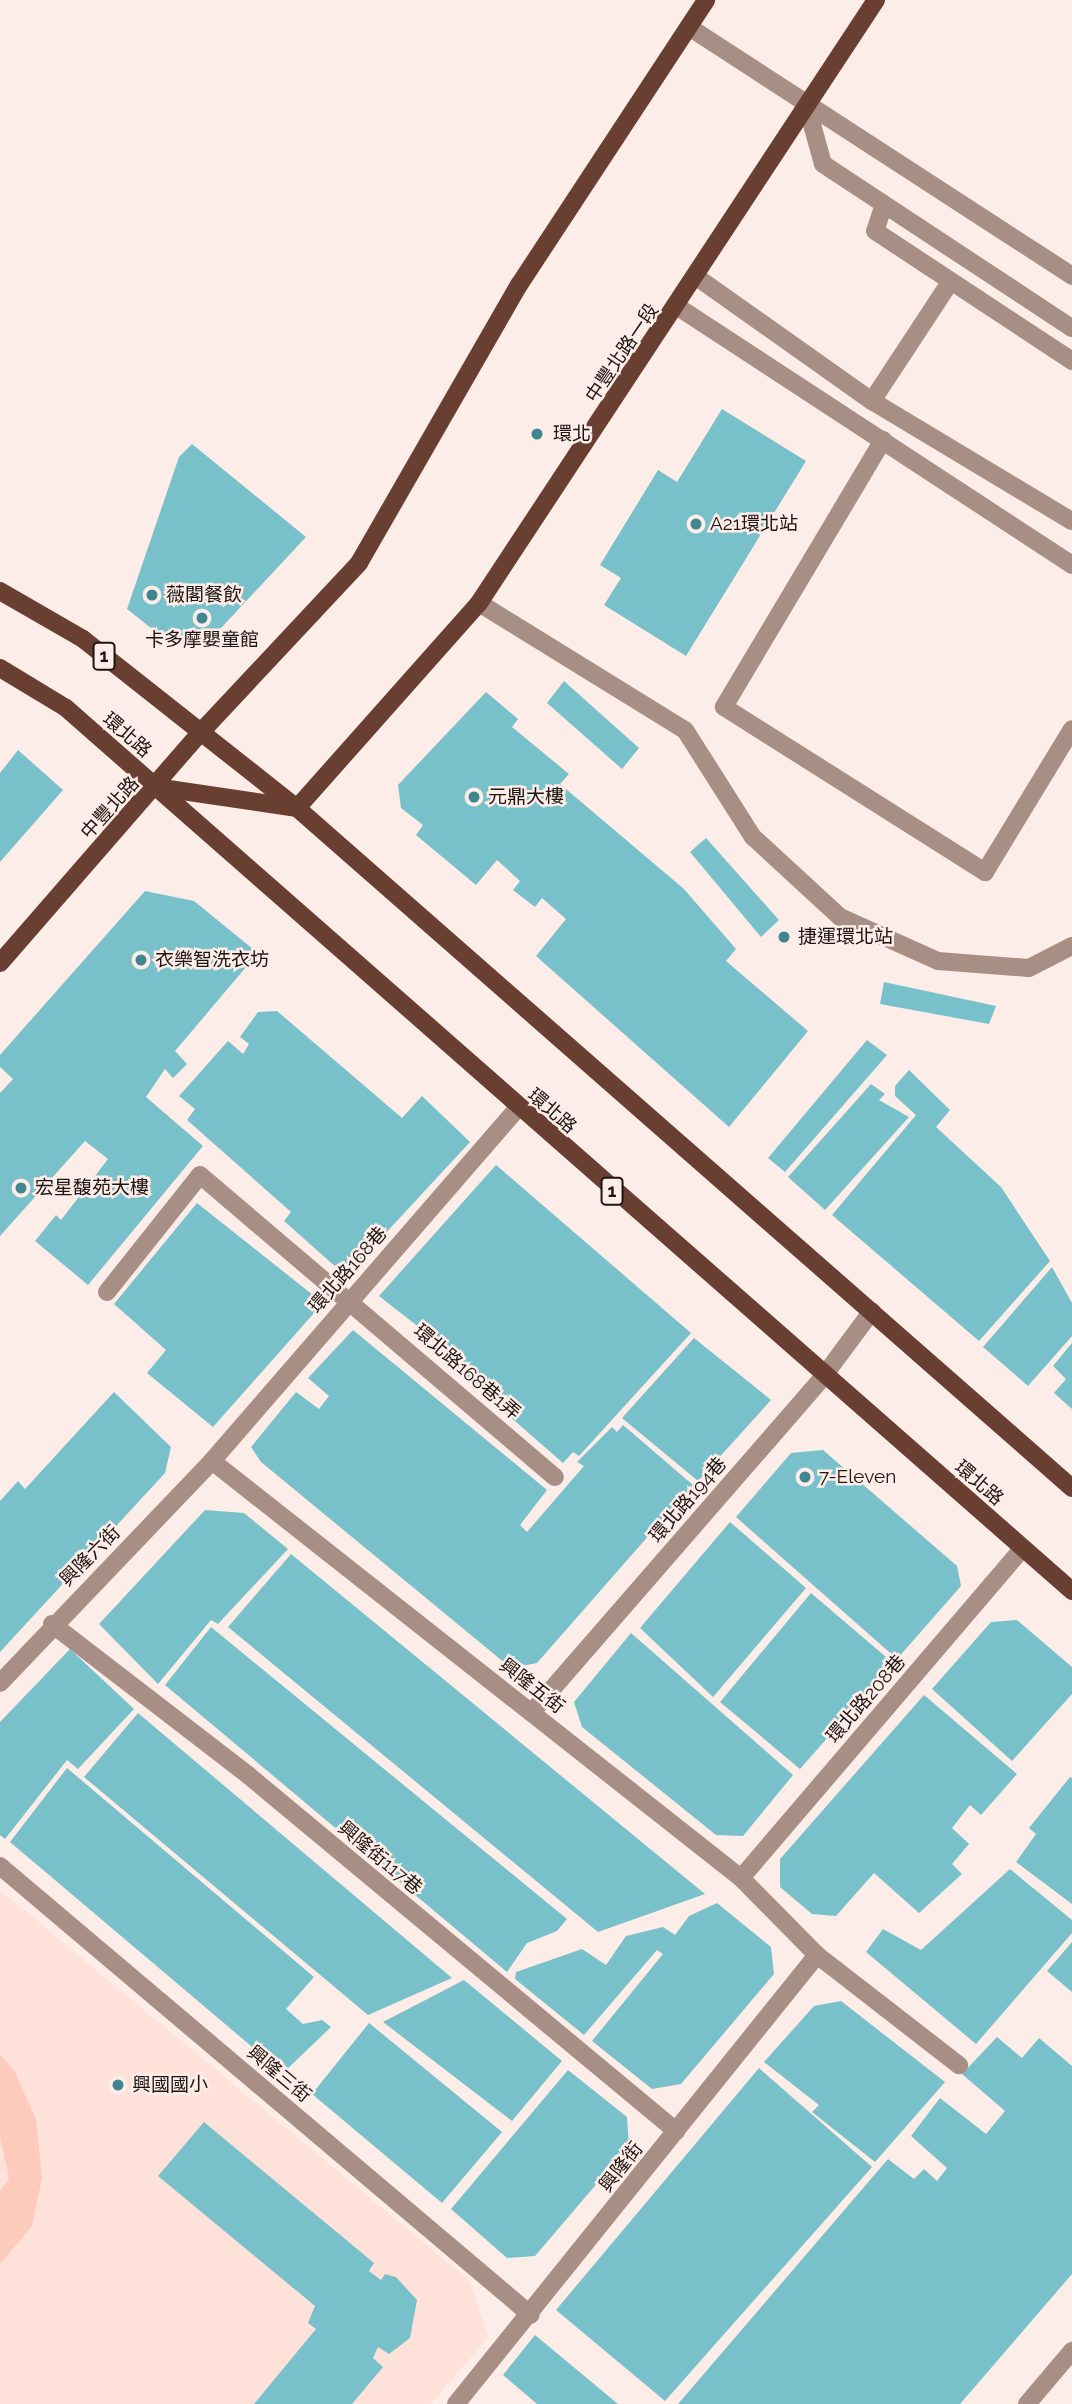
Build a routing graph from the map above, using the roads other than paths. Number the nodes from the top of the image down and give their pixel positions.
1 (706, 0) edge
2 (877, 0) edge
3 (689, 27) junction
4 (808, 110) junction
5 (883, 207) junction
6 (1072, 276) edge
7 (698, 278) junction
8 (949, 284) junction
9 (678, 307) junction
10 (1072, 328) edge
11 (1072, 361) edge
12 (872, 401) junction
13 (883, 440) junction
14 (1072, 521) edge
15 (1072, 565) edge
16 (0, 591) edge
17 (479, 603) junction
18 (0, 668) edge
19 (1072, 729) edge
20 (201, 732) junction
21 (155, 787) junction
22 (297, 808) junction
23 (1072, 946) edge
24 (0, 963) edge
25 (517, 1108) junction
26 (107, 1292) dead end
27 (351, 1299) junction
28 (872, 1311) junction
29 (823, 1377) junction
30 (212, 1461) junction
31 (555, 1477) dead end
32 (1072, 1488) edge
33 (1023, 1548) junction
34 (1072, 1591) edge
35 (52, 1624) junction
36 (0, 1683) edge
37 (532, 1712) junction
38 (0, 1866) edge
39 (741, 1878) junction
40 (817, 1955) junction
41 (959, 2065) dead end
42 (676, 2131) junction
43 (531, 2315) junction
44 (1072, 2351) edge
45 (456, 2404) edge
46 (1027, 2404) edge

1 - 3 main road
2 - 4 main road, 中豐北路一段
3 - 4 street
3 - 20 main road
4 - 5 street
4 - 6 street
4 - 7 main road, 中豐北路一段
5 - 8 street
5 - 10 street
7 - 9 main road, 中豐北路一段
7 - 12 street
8 - 11 street
8 - 12 street
9 - 13 street
9 - 17 main road, 中豐北路一段
12 - 14 street
13 - 15 street
13 - 19 street
16 - 20 main road, 1
17 - 22 main road, 中豐北路一段
17 - 23 street
18 - 21 main road, 環北路 / 1
20 - 21 main road
20 - 22 main road, 1
21 - 22 main road, 中豐北路
21 - 24 main road, 中豐北路
21 - 25 main road, 環北路 / 1
22 - 28 main road, 1
25 - 27 street, 環北路168巷
25 - 29 main road, 環北路 / 1
26 - 27 street, 環北路168巷1弄
27 - 30 street, 環北路168巷
27 - 31 street, 環北路168巷1弄
28 - 29 street, 環北路194巷
28 - 32 main road, 1
29 - 33 main road, 環北路 / 1
29 - 37 street, 環北路194巷
30 - 35 street, 興隆六街
30 - 37 street, 興隆五街
33 - 34 main road, 環北路 / 1
33 - 39 street, 環北路208巷
35 - 36 street, 興隆六街
35 - 42 street, 興隆街117巷
37 - 39 street, 興隆五街
38 - 43 street, 興隆三街
39 - 40 street, 興隆五街
40 - 41 street, 興隆五街
40 - 42 street, 興隆街
42 - 43 street, 興隆街
43 - 45 street, 興隆街
44 - 46 street

